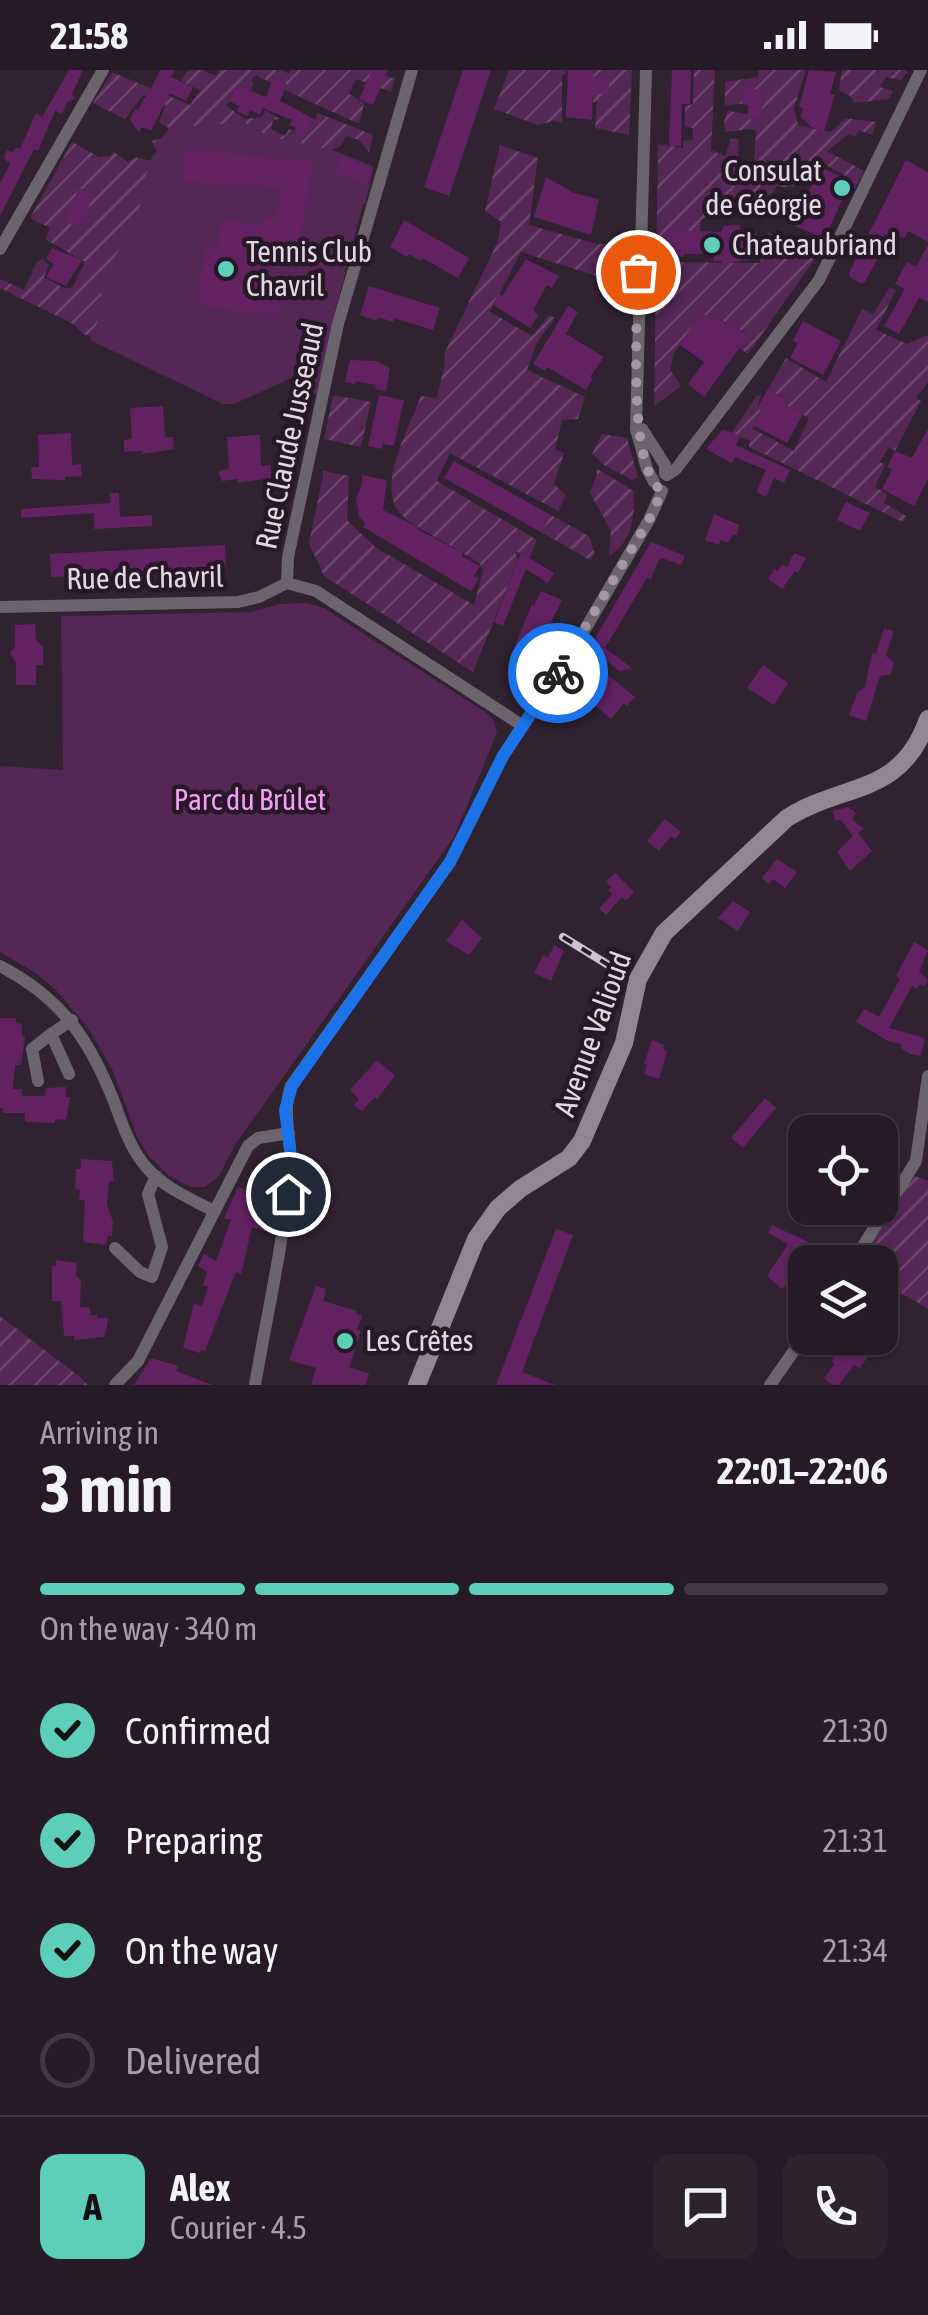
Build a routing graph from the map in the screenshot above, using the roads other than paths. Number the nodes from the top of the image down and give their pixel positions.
1 (103, 70) edge
2 (412, 70) edge
3 (646, 70) edge
4 (921, 70) edge
5 (0, 248) edge
6 (662, 481) junction
7 (287, 583) junction
8 (0, 606) edge
9 (928, 719) edge
10 (523, 726) junction
11 (0, 966) edge
12 (72, 1020) junction
13 (51, 1034) junction
14 (69, 1074) dead end
15 (928, 1076) edge
16 (38, 1081) dead end
17 (289, 1133) junction
18 (156, 1176) junction
19 (212, 1210) junction
20 (864, 1245) edge
21 (115, 1248) dead end
22 (791, 1355) edge
23 (115, 1385) edge
24 (255, 1385) edge
25 (418, 1385) edge
26 (770, 1385) edge

1 - 5 street
2 - 7 street, Rue Claude Jusseaud
3 - 6 street
4 - 6 street
6 - 10 street
7 - 8 street, Rue de Chavril
7 - 10 street
9 - 25 main road, Avenue Valioud
10 - 17 street
11 - 12 street
12 - 13 street
12 - 18 street
13 - 14 street
13 - 16 street
15 - 20 street
17 - 19 street
17 - 24 street
18 - 19 street
18 - 21 street
19 - 23 street
22 - 26 street

